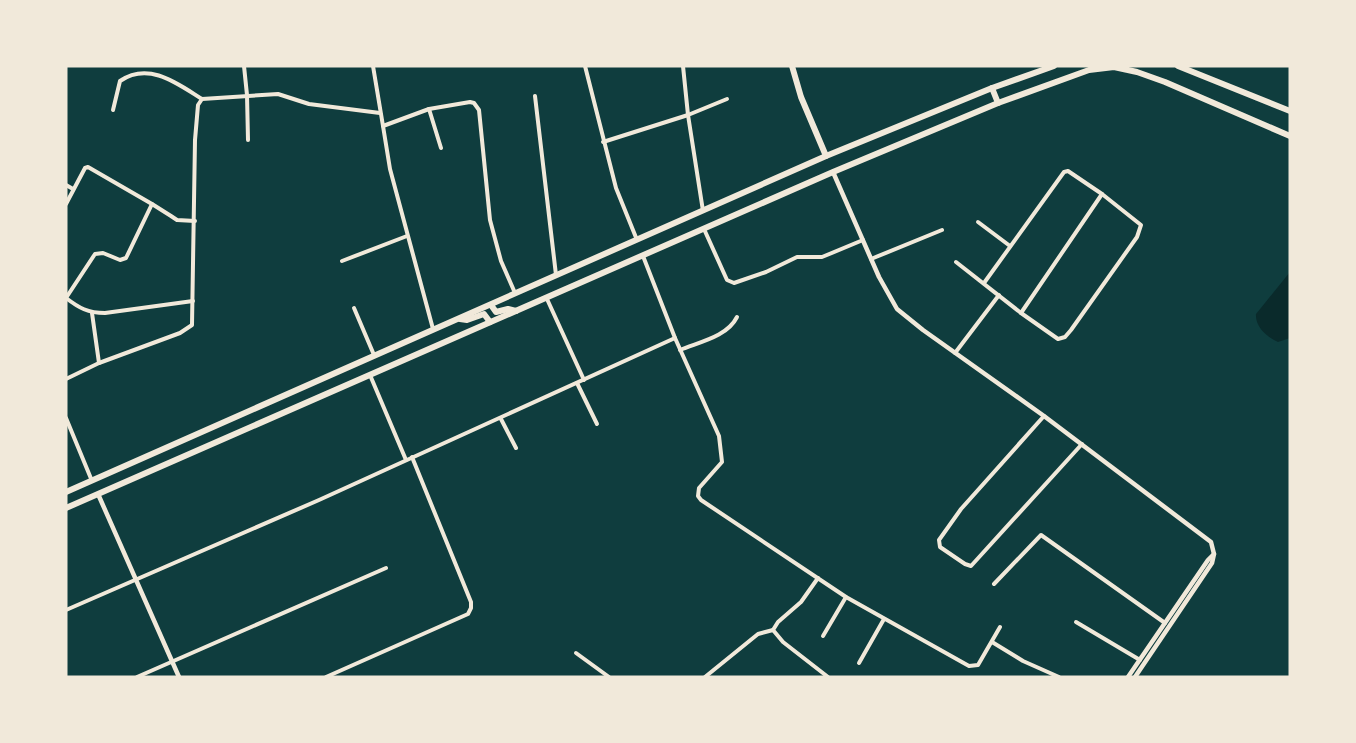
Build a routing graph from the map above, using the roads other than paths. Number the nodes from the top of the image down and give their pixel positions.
1 (244, 66) edge
2 (373, 66) edge
3 (585, 66) edge
4 (683, 66) edge
5 (792, 66) edge
6 (1054, 66) edge
7 (1178, 66) edge
8 (992, 88) junction
9 (247, 95) junction
10 (535, 96) dead end
11 (202, 99) junction
12 (727, 99) dead end
13 (998, 103) junction
14 (113, 110) dead end
15 (429, 110) junction
16 (1290, 111) edge
17 (380, 112) junction
18 (688, 115) junction
19 (383, 126) junction
20 (1290, 136) edge
21 (248, 140) dead end
22 (603, 142) junction
23 (441, 148) dead end
24 (826, 156) junction
25 (833, 172) junction
26 (66, 185) edge
27 (73, 189) junction
28 (1102, 194) junction
29 (66, 204) edge
30 (152, 204) junction
31 (703, 212) junction
32 (195, 221) junction
33 (978, 222) dead end
34 (704, 229) junction
35 (942, 230) dead end
36 (407, 236) junction
37 (863, 240) junction
38 (638, 241) junction
39 (1010, 246) junction
40 (643, 256) junction
41 (871, 259) junction
42 (342, 261) dead end
43 (956, 262) dead end
44 (556, 276) junction
45 (984, 283) junction
46 (515, 294) junction
47 (999, 295) junction
48 (66, 298) edge
49 (547, 299) junction
50 (193, 301) junction
51 (491, 304) junction
52 (354, 308) dead end
53 (516, 312) junction
54 (1021, 313) junction
55 (92, 314) junction
56 (737, 317) dead end
57 (459, 319) junction
58 (490, 322) junction
59 (433, 329) junction
60 (675, 338) junction
61 (680, 350) junction
62 (955, 353) junction
63 (374, 355) junction
64 (99, 363) junction
65 (369, 374) junction
66 (66, 379) edge
67 (584, 380) junction
68 (577, 383) junction
69 (1044, 416) junction
70 (66, 418) edge
71 (501, 418) junction
72 (597, 424) dead end
73 (1082, 444) junction
74 (516, 448) dead end
75 (412, 458) junction
76 (406, 460) junction
77 (92, 481) junction
78 (66, 492) edge
79 (98, 494) junction
80 (66, 508) edge
81 (1214, 554) junction
82 (386, 568) dead end
83 (818, 578) junction
84 (136, 579) junction
85 (994, 584) dead end
86 (846, 597) junction
87 (66, 610) edge
88 (884, 619) junction
89 (1076, 622) dead end
90 (1165, 623) junction
91 (1000, 627) dead end
92 (773, 630) junction
93 (823, 636) dead end
94 (992, 642) junction
95 (576, 653) dead end
96 (1140, 660) junction
97 (172, 662) junction
98 (859, 663) dead end
99 (137, 677) edge
100 (179, 677) edge
101 (326, 677) edge
102 (609, 677) edge
103 (705, 677) edge
104 (828, 677) edge
105 (1059, 677) edge
106 (1128, 677) edge
107 (1135, 677) edge

1 - 9 street
2 - 17 street
3 - 22 street
4 - 18 street
5 - 24 main road
6 - 8 main road
7 - 16 main road
8 - 13 main road
8 - 24 main road
9 - 11 street
9 - 17 street
9 - 21 street
10 - 44 street
11 - 14 street
11 - 32 street
12 - 18 street
13 - 20 main road
13 - 25 main road
15 - 19 street
15 - 23 street
15 - 46 street
17 - 19 street
18 - 22 street
18 - 31 street
19 - 36 street
22 - 38 street
24 - 31 main road
25 - 34 main road
25 - 37 street
26 - 27 street
27 - 29 street
27 - 30 street
28 - 39 street
28 - 54 street
28 - 54 street
30 - 32 street
30 - 48 street
31 - 38 main road
32 - 50 street
33 - 39 street
34 - 37 street
34 - 40 main road
35 - 41 street
36 - 42 street
36 - 59 street
37 - 41 street
38 - 44 main road
39 - 45 street
40 - 49 main road
40 - 60 street
41 - 62 street
43 - 45 street
44 - 46 main road
45 - 47 street
46 - 51 main road
47 - 54 street
47 - 62 street
48 - 55 street
49 - 53 main road
49 - 67 street
50 - 55 street
50 - 64 street
51 - 53 main road
51 - 57 main road
52 - 63 street
53 - 58 main road
55 - 64 street
56 - 61 street
57 - 58 main road
57 - 59 main road
58 - 65 main road
59 - 63 main road
60 - 61 street
60 - 67 street
61 - 83 street
62 - 69 street
63 - 77 main road
64 - 66 street
65 - 76 street
65 - 79 main road
67 - 68 street
68 - 71 street
68 - 72 street
69 - 73 street
69 - 73 street
70 - 77 street
71 - 74 street
71 - 75 street
73 - 81 street
75 - 76 street
75 - 101 street
76 - 84 street
77 - 78 main road
79 - 80 main road
79 - 84 street
81 - 90 street
81 - 107 street
82 - 97 street
83 - 86 street
83 - 92 street
84 - 87 street
84 - 97 street
85 - 90 street
86 - 88 street
86 - 93 street
88 - 94 street
88 - 98 street
89 - 96 street
90 - 96 street
91 - 94 street
92 - 103 street
92 - 104 street
94 - 105 street
95 - 102 street
96 - 106 street
97 - 99 street
97 - 100 street

